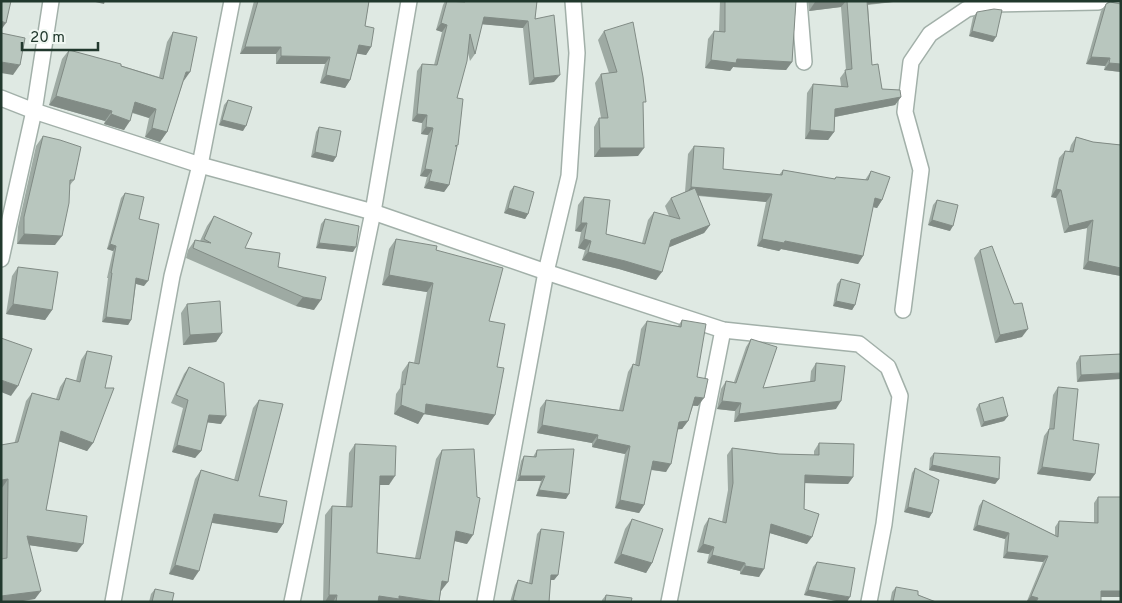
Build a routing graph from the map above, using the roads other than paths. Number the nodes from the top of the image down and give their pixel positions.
1 (51, 1) edge
2 (232, 1) edge
3 (409, 1) edge
4 (573, 1) edge
5 (800, 1) edge
6 (1100, 1) edge
7 (804, 62) dead end
8 (1, 98) edge
9 (34, 111) junction
10 (200, 165) junction
11 (374, 212) junction
12 (1, 259) edge
13 (546, 272) junction
14 (903, 310) dead end
15 (723, 330) junction
16 (113, 602) edge
17 (292, 602) edge
18 (485, 602) edge
19 (669, 602) edge
20 (868, 602) edge

1 - 9 street
2 - 10 street
3 - 11 street
4 - 13 street
5 - 7 street
6 - 14 street
8 - 9 street
9 - 10 street
9 - 12 street
10 - 11 street
10 - 16 street
11 - 13 street
11 - 17 street
13 - 15 street
13 - 18 street
15 - 19 street
15 - 20 street

